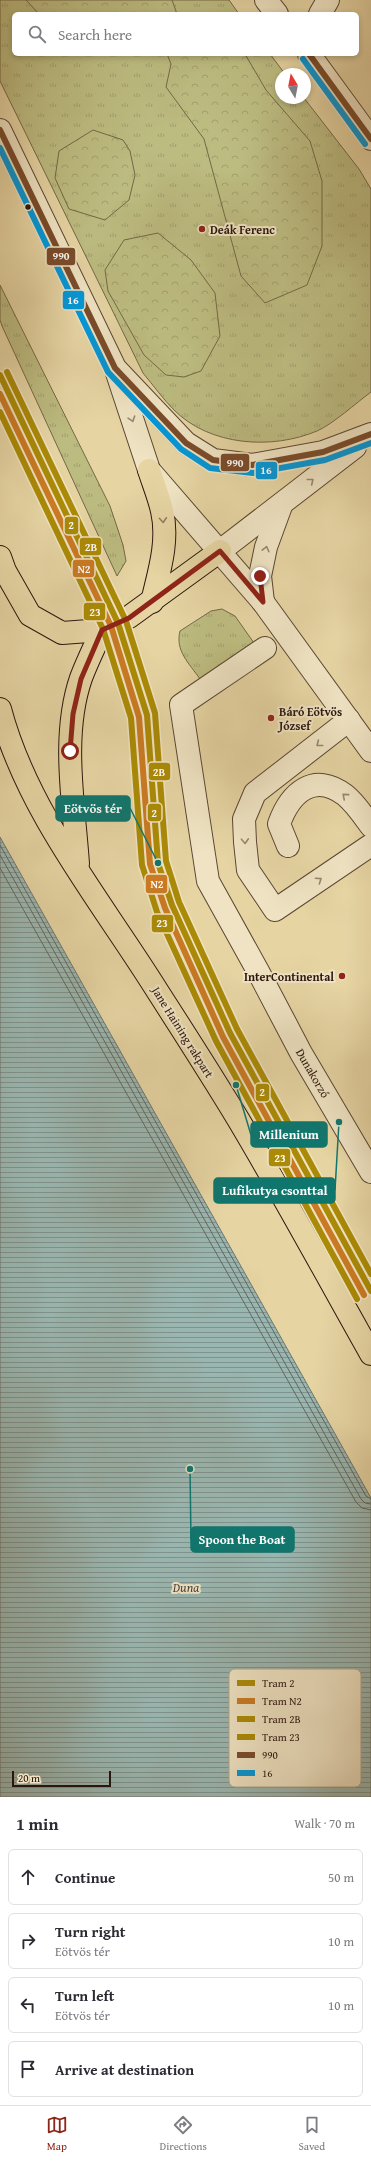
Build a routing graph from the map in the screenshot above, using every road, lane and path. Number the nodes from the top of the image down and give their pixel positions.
1 (266, 0) edge
2 (275, 12) edge
3 (310, 56) edge
4 (0, 130) edge
5 (371, 139) edge
6 (115, 368) junction
7 (371, 436) edge
8 (149, 470) junction
9 (281, 506) junction
10 (220, 551) junction
11 (0, 557) edge
12 (152, 602) junction
13 (263, 602) junction
14 (102, 630) junction
15 (265, 648) dead end
16 (0, 709) edge
17 (349, 720) junction
18 (371, 751) edge
19 (371, 826) edge
20 (371, 845) edge
21 (288, 846) dead end
22 (78, 870) junction
23 (371, 1172) edge
24 (371, 1354) edge

1 - 2 street
3 - 5 street
4 - 6 street
6 - 7 street
6 -> 8 street
9 -> 7 street
8 - 10 street
8 -> 12 main road
9 - 10 street
13 -> 9 street
10 - 12 main road
10 - 13 street
11 - 14 main road
12 - 14 main road
13 - 17 street
14 - 22 main road
15 - 23 street, Dunakorzó
16 - 22 main road, Jane Haining rakpart
17 - 18 street
17 -> 20 street
19 -> 21 street
22 - 24 main road, Jane Haining rakpart

